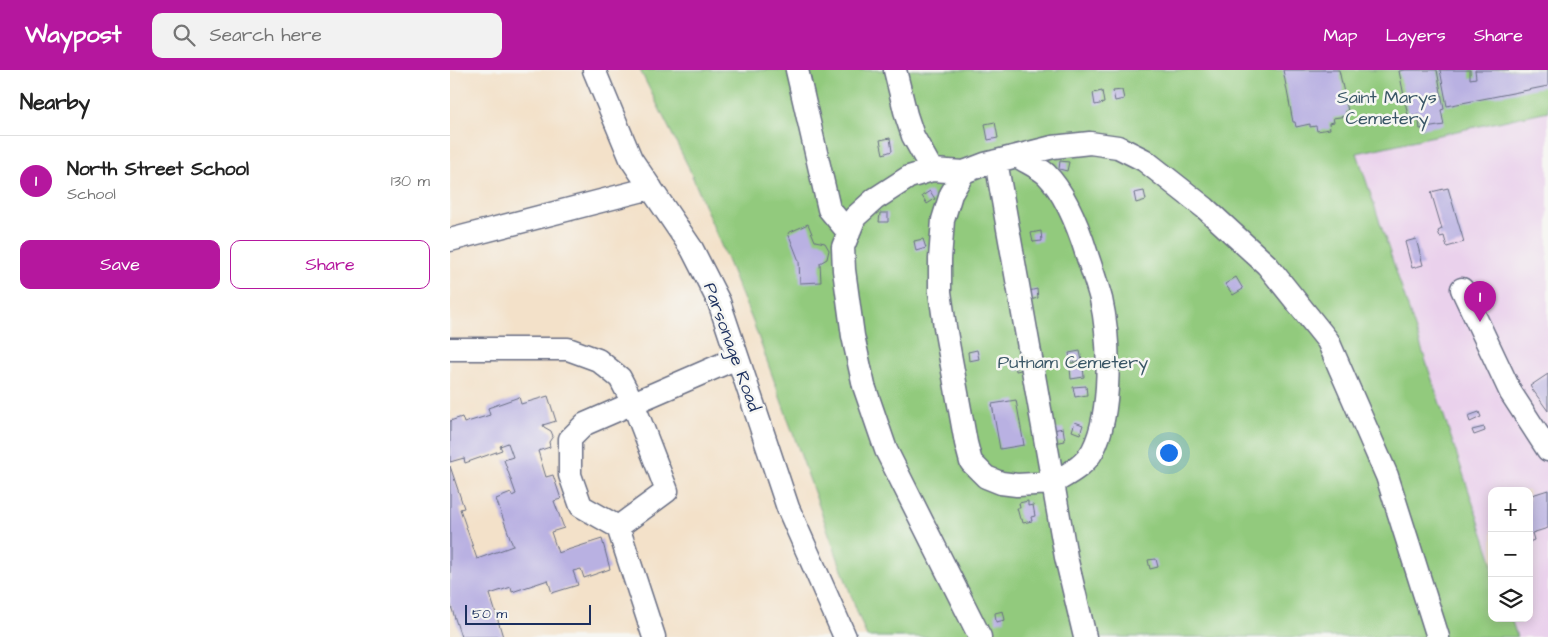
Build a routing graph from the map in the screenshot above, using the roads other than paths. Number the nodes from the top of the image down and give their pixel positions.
1 (594, 70) edge
2 (797, 70) edge
3 (895, 70) edge
4 (1007, 159) junction
5 (932, 170) junction
6 (964, 172) junction
7 (651, 188) junction
8 (849, 232) junction
9 (450, 240) edge
10 (1462, 289) dead end
11 (450, 349) edge
12 (737, 358) junction
13 (633, 403) junction
14 (1548, 450) edge
15 (1053, 484) junction
16 (618, 527) junction
17 (654, 637) edge
18 (845, 637) edge
19 (980, 637) edge
20 (1085, 637) edge
21 (1438, 637) edge

1 - 7 street, Parsonage Road
2 - 8 street
3 - 5 street
4 - 6 street
4 - 15 street
4 - 15 street
4 - 21 street
5 - 6 street
5 - 8 street
6 - 15 street
7 - 9 street
7 - 12 street, Parsonage Road
8 - 19 street
10 - 14 street
11 - 13 street
12 - 13 street
12 - 18 street, Parsonage Road
13 - 16 street
13 - 16 street
15 - 20 street
16 - 17 street

